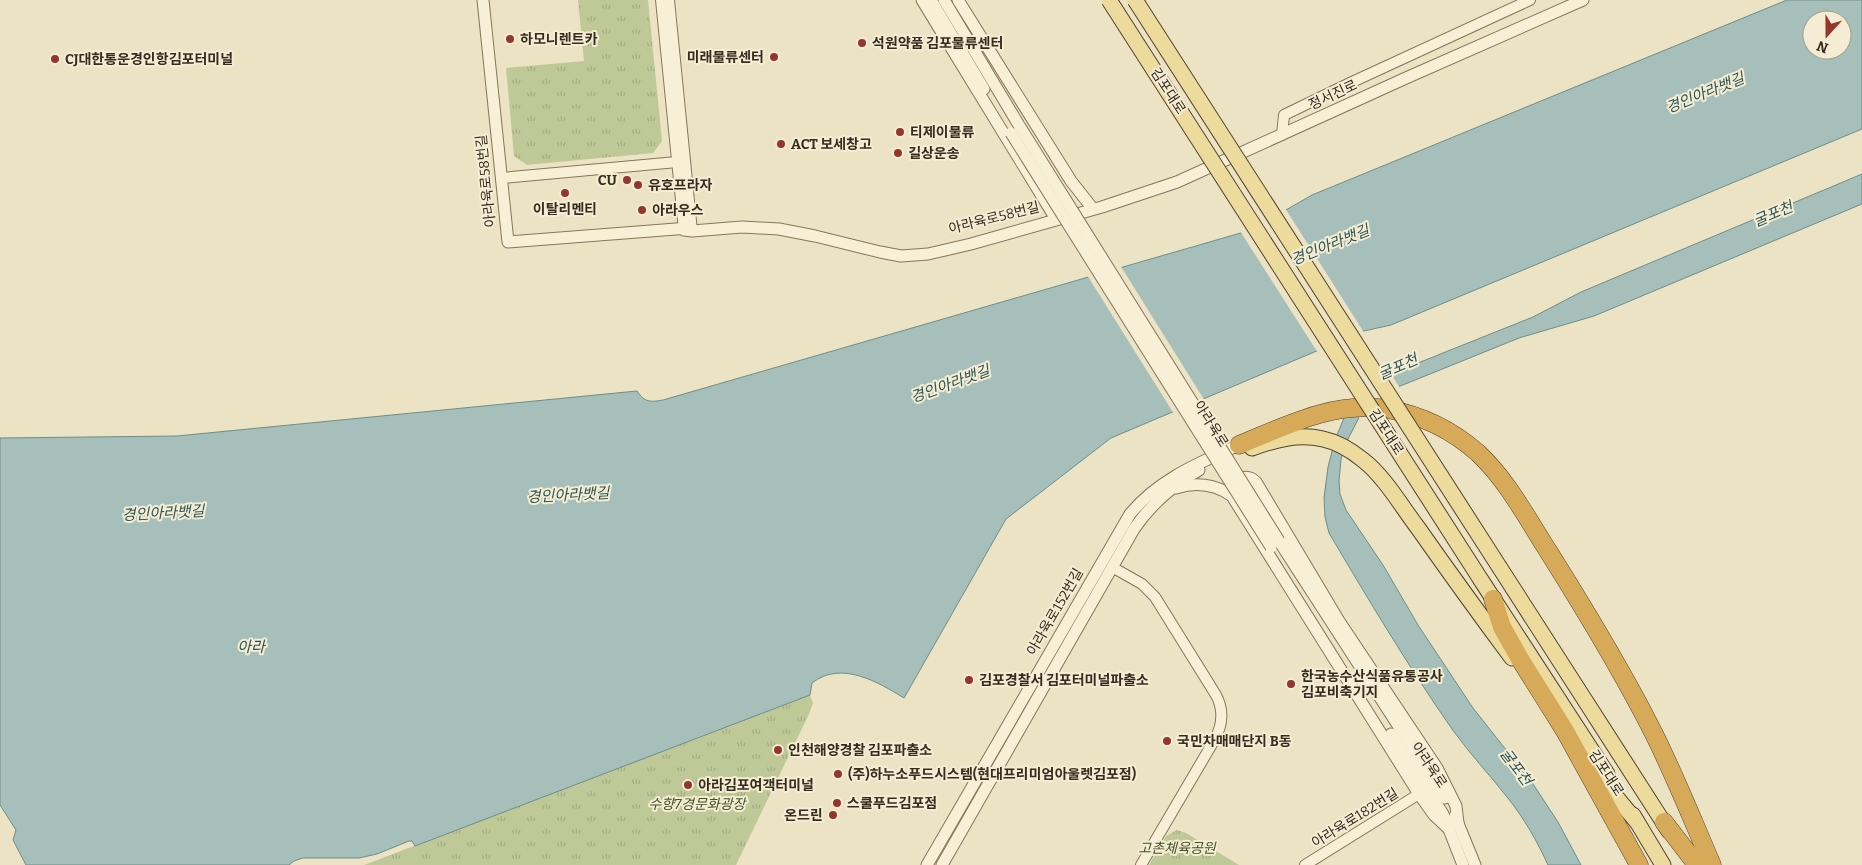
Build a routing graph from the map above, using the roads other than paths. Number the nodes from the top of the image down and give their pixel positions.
1 (482, 0) edge
2 (661, 0) edge
3 (670, 0) edge
4 (922, 0) edge
5 (931, 0) edge
6 (944, 0) edge
7 (958, 0) edge
8 (1109, 0) edge
9 (1135, 0) edge
10 (1530, 0) edge
11 (1583, 0) edge
12 (1015, 130) junction
13 (1282, 135) junction
14 (677, 162) junction
15 (501, 178) junction
16 (1071, 181) junction
17 (1044, 198) junction
18 (1092, 209) junction
19 (1056, 219) junction
20 (689, 229) junction
21 (1241, 448) junction
22 (1167, 491) junction
23 (1236, 504) junction
24 (1112, 567) junction
25 (1493, 598) junction
26 (1565, 730) junction
27 (1419, 794) junction
28 (1637, 822) junction
29 (1664, 822) junction
30 (1454, 826) junction
31 (927, 865) edge
32 (942, 865) edge
33 (1141, 865) edge
34 (1305, 865) edge
35 (1463, 865) edge
36 (1475, 865) edge
37 (1639, 865) edge
38 (1663, 865) edge
39 (1689, 865) edge
40 (1698, 865) edge
41 (1712, 865) edge

1 - 15 street, 아라육로58번길
2 - 14 street
3 - 20 street
4 - 17 street
5 - 12 street, 아라육로
6 - 12 street, 아라육로
7 - 16 street
8 - 25 main road, 김포대로, bridge
9 - 29 main road, 김포대로, bridge
10 - 13 street
11 - 13 street, 정서진로
12 - 30 street, 아라육로, bridge
13 - 18 street, 정서진로
14 - 15 street
14 - 20 street
15 - 20 street, 아라육로58번길
16 - 17 street
16 - 18 street
17 - 19 street
18 - 19 street, 아라육로58번길
19 - 20 street, 아라육로58번길
21 - 22 street, 아라육로152번길
21 - 26 main road
21 - 31 street, 아라육로152번길
21 - 41 highway
22 - 23 street
22 - 24 street, 아라육로152번길
23 - 27 street
23 - 30 street
24 - 32 street, 아라육로152번길
24 - 33 street
25 - 26 highway
25 - 28 main road, 김포대로
26 - 28 main road
26 - 37 highway
27 - 30 street
27 - 34 street, 아라육로182번길
28 - 38 main road, 김포대로
29 - 39 main road, 김포대로
29 - 40 highway
30 - 35 street, 아라육로
30 - 36 street, 아라육로

